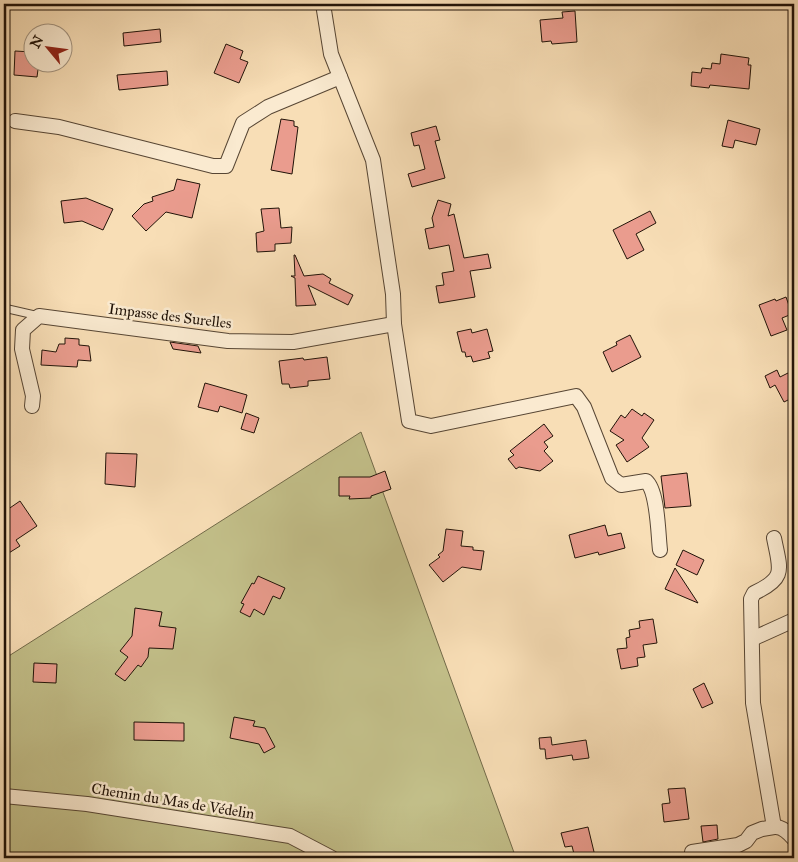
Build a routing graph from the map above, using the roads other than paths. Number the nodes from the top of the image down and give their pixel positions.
1 (323, 4) edge
2 (340, 77) junction
3 (15, 121) dead end
4 (4, 308) edge
5 (39, 316) junction
6 (394, 324) junction
7 (32, 406) dead end
8 (774, 538) dead end
9 (660, 550) dead end
10 (794, 620) edge
11 (752, 639) junction
12 (4, 796) edge
13 (774, 827) junction
14 (794, 839) edge
15 (692, 852) dead end
16 (332, 858) edge

1 - 2 street
2 - 3 street
2 - 6 street
4 - 5 lane
5 - 6 street, Impasse des Surelles
5 - 7 street
6 - 9 street
8 - 11 street
10 - 11 street
11 - 13 street
12 - 16 street, Chemin du Mas de Védelin
13 - 14 street
13 - 15 street

